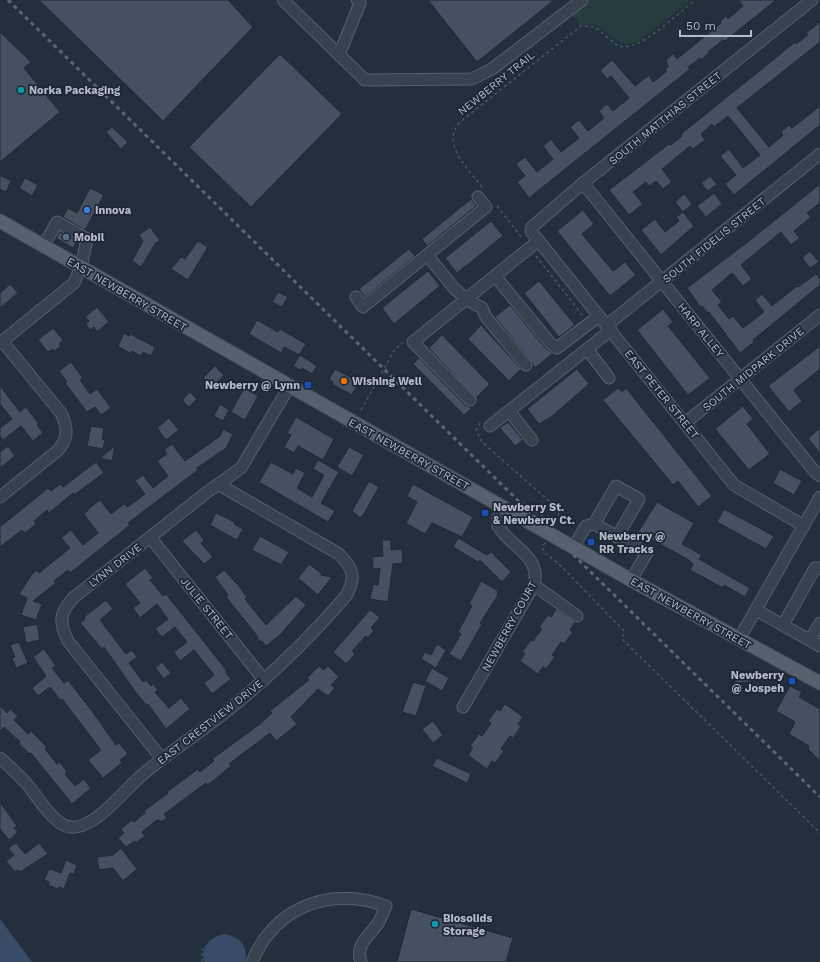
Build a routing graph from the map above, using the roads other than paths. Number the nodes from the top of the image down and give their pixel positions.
1 (283, 0) edge
2 (358, 0) edge
3 (582, 0) edge
4 (812, 0) edge
5 (339, 55) junction
6 (820, 154) edge
7 (583, 183) junction
8 (481, 193) road end
9 (0, 221) edge
10 (44, 245) junction
11 (534, 245) junction
12 (427, 255) junction
13 (81, 267) junction
14 (495, 276) junction
15 (663, 281) junction
16 (356, 297) dead end
17 (466, 299) junction
18 (820, 315) edge
19 (600, 316) junction
20 (609, 328) junction
21 (1, 342) edge
22 (587, 349) junction
23 (526, 365) dead end
24 (608, 378) dead end
25 (741, 379) junction
26 (290, 387) junction
27 (470, 400) dead end
28 (509, 411) junction
29 (685, 423) junction
30 (490, 426) dead end
31 (532, 440) dead end
32 (820, 476) edge
33 (218, 484) junction
34 (0, 497) edge
35 (820, 497) edge
36 (504, 507) junction
37 (594, 524) junction
38 (804, 526) junction
39 (150, 537) junction
40 (618, 537) junction
41 (574, 546) junction
42 (820, 568) edge
43 (631, 580) junction
44 (534, 585) junction
45 (756, 610) junction
46 (577, 616) dead end
47 (820, 623) edge
48 (783, 625) junction
49 (739, 639) junction
50 (815, 643) edge
51 (264, 680) junction
52 (820, 683) edge
53 (463, 707) dead end
54 (0, 758) edge
55 (162, 759) junction
56 (252, 962) edge
57 (361, 962) edge

1 - 5 street
2 - 5 street
3 - 5 street
4 - 7 street, SOUTH MATTHIAS STREET
6 - 15 street, SOUTH FIDELIS STREET
7 - 11 street, SOUTH MATTHIAS STREET
7 - 15 street, HARP ALLEY
8 - 12 street
9 - 10 main road, EAST NEWBERRY STREET
10 - 13 main road, EAST NEWBERRY STREET
10 - 13 street
11 - 14 street
11 - 19 street, EAST PETER STREET
12 - 16 street
12 - 17 street
13 - 21 street
13 - 26 main road, EAST NEWBERRY STREET
14 - 17 street
14 - 19 street
15 - 20 street, SOUTH FIDELIS STREET
15 - 25 street, HARP ALLEY
17 - 23 street
17 - 27 street
18 - 25 street, SOUTH MIDPARK DRIVE
19 - 20 street, EAST PETER STREET
20 - 22 street, SOUTH FIDELIS STREET
20 - 29 street, EAST PETER STREET
21 - 34 street
22 - 24 street
22 - 28 street, SOUTH FIDELIS STREET
25 - 29 street, SOUTH MIDPARK DRIVE
25 - 32 street, HARP ALLEY
26 - 33 street, LYNN DRIVE
26 - 36 main road, EAST NEWBERRY STREET
28 - 30 street, SOUTH FIDELIS STREET
28 - 31 street
29 - 38 street, EAST PETER STREET
33 - 39 street, LYNN DRIVE
33 - 51 street, EAST CRESTVIEW DRIVE
35 - 38 street
36 - 41 main road, EAST NEWBERRY STREET
36 - 44 street, NEWBERRY COURT
37 - 40 street
37 - 40 street
37 - 41 street
38 - 45 street
39 - 51 street, JULIE STREET
39 - 55 street, LYNN DRIVE
40 - 43 street
41 - 43 main road, EAST NEWBERRY STREET
42 - 48 street
43 - 49 main road, EAST NEWBERRY STREET
44 - 46 street
44 - 53 street, NEWBERRY COURT
45 - 48 street
45 - 49 street
47 - 50 street
48 - 50 street
49 - 52 main road, EAST NEWBERRY STREET
51 - 55 street, EAST CRESTVIEW DRIVE
54 - 55 street, EAST CRESTVIEW DRIVE
56 - 57 street

